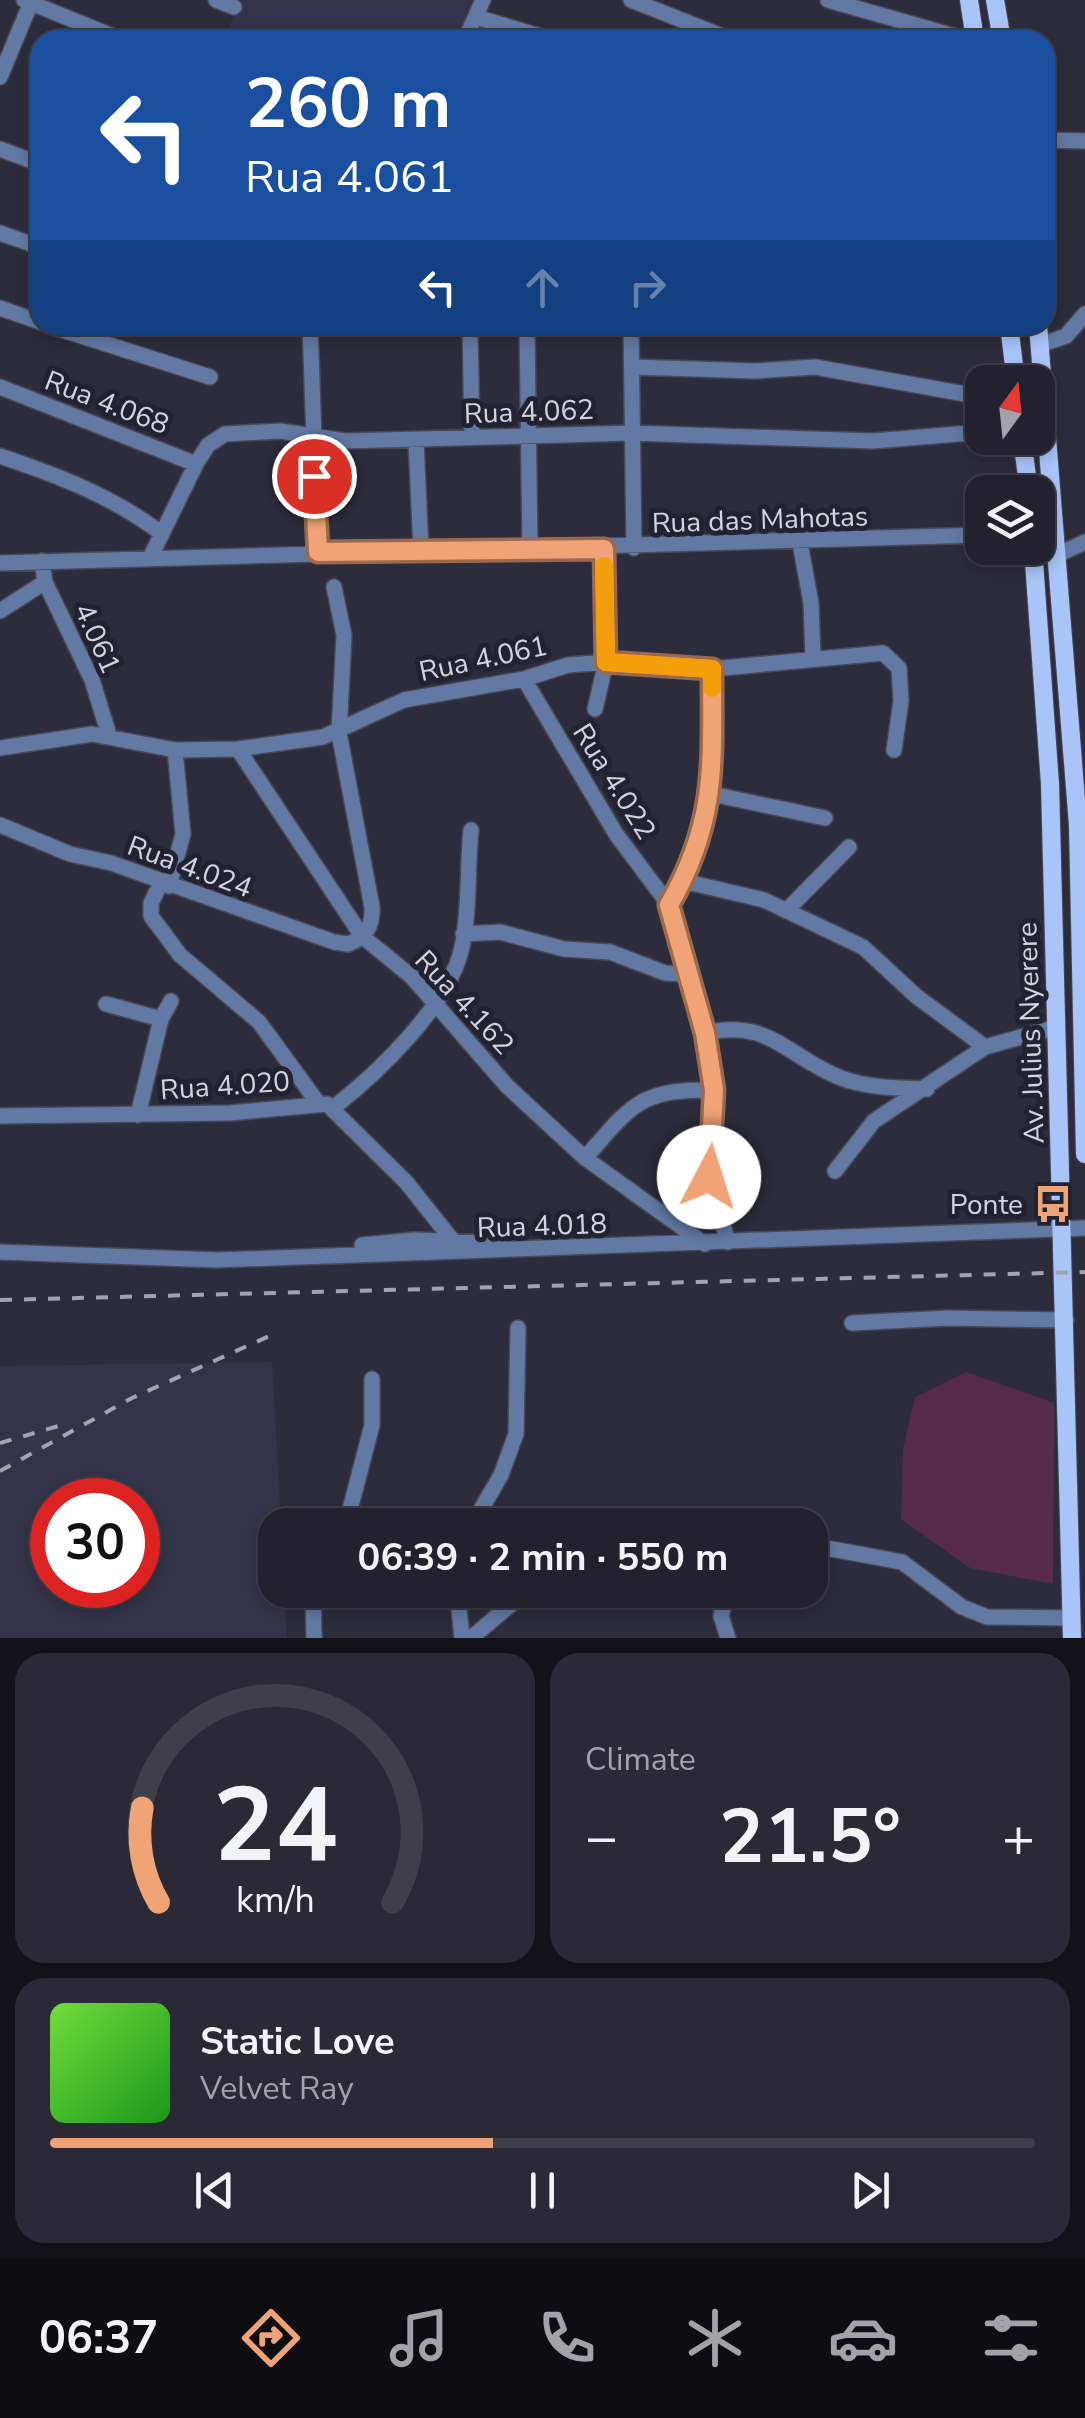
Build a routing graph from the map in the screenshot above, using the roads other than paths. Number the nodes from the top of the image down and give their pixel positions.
1 (216, 0) edge
2 (483, 0) edge
3 (631, 0) edge
4 (828, 0) edge
5 (969, 0) edge
6 (995, 0) edge
7 (29, 1) edge
8 (234, 7) dead end
9 (476, 17) junction
10 (98, 30) edge
11 (470, 30) edge
12 (520, 30) edge
13 (707, 30) edge
14 (935, 30) edge
15 (970, 30) edge
16 (1000, 30) edge
17 (1, 72) edge
18 (1055, 140) edge
19 (1085, 141) edge
20 (0, 149) edge
21 (30, 160) edge
22 (0, 232) edge
23 (30, 243) edge
24 (0, 308) edge
25 (30, 319) edge
26 (1082, 325) edge
27 (78, 335) edge
28 (310, 335) edge
29 (470, 335) edge
30 (527, 335) edge
31 (632, 335) edge
32 (1010, 335) edge
33 (1039, 335) edge
34 (1040, 344) junction
35 (1014, 365) edge
36 (633, 367) junction
37 (210, 377) dead end
38 (0, 386) edge
39 (965, 394) edge
40 (632, 433) junction
41 (965, 434) edge
42 (531, 436) junction
43 (472, 437) junction
44 (312, 438) junction
45 (416, 441) junction
46 (0, 456) edge
47 (196, 464) junction
48 (160, 533) junction
49 (965, 536) edge
50 (1085, 542) edge
51 (800, 543) junction
52 (634, 548) junction
53 (604, 549) junction
54 (421, 550) junction
55 (530, 551) junction
56 (318, 552) junction
57 (1059, 554) junction
58 (150, 558) junction
59 (42, 561) junction
60 (0, 563) edge
61 (1034, 565) edge
62 (46, 582) junction
63 (334, 587) dead end
64 (0, 611) edge
65 (812, 658) junction
66 (606, 662) junction
67 (712, 669) junction
68 (524, 678) junction
69 (595, 709) dead end
70 (339, 733) junction
71 (109, 735) junction
72 (0, 748) edge
73 (238, 749) junction
74 (175, 750) junction
75 (894, 750) dead end
76 (712, 794) junction
77 (825, 818) dead end
78 (0, 825) edge
79 (472, 830) dead end
80 (849, 847) dead end
81 (683, 882) junction
82 (166, 883) junction
83 (669, 905) junction
84 (786, 910) junction
85 (463, 934) junction
86 (362, 936) junction
87 (687, 974) junction
88 (171, 1002) dead end
89 (106, 1004) dead end
90 (437, 1006) junction
91 (161, 1020) junction
92 (1057, 1027) junction
93 (705, 1033) junction
94 (985, 1047) junction
95 (927, 1089) junction
96 (714, 1090) junction
97 (326, 1106) junction
98 (138, 1115) junction
99 (0, 1116) edge
100 (1085, 1154) edge
101 (585, 1158) junction
102 (835, 1171) dead end
103 (1085, 1228) edge
104 (1063, 1229) junction
105 (454, 1240) junction
106 (728, 1242) junction
107 (705, 1244) junction
108 (0, 1252) edge
109 (530, 1252) junction
110 (309, 1254) junction
111 (1066, 1320) junction
112 (852, 1322) dead end
113 (518, 1328) dead end
114 (372, 1379) dead end
115 (350, 1508) edge
116 (482, 1508) edge
117 (828, 1548) edge
118 (313, 1608) edge
119 (459, 1608) edge
120 (507, 1608) edge
121 (722, 1608) edge
122 (1071, 1618) junction
123 (314, 1638) edge
124 (462, 1638) edge
125 (471, 1638) edge
126 (728, 1638) edge
127 (1072, 1638) edge

1 - 8 street
2 - 9 street
3 - 13 street
4 - 14 street
5 - 15 main road
6 - 16 main road
7 - 10 street
7 - 17 street
9 - 11 street
9 - 12 street
18 - 19 street
20 - 21 street
22 - 23 street
24 - 25 street
26 - 34 street
27 - 37 street
28 - 44 street
29 - 43 street
30 - 42 street
31 - 36 street
32 - 35 main road
33 - 34 main road, Av. Julius Nyerere
34 - 57 main road, Av. Julius Nyerere
36 - 39 street
36 - 40 street
38 - 47 street, Rua 4.068
40 - 41 street, Rua 4.062
40 - 42 street, Rua 4.062
40 - 52 street
42 - 43 street, Rua 4.062
42 - 55 street
43 - 45 street, Rua 4.062
44 - 45 street, Rua 4.062
44 - 47 street, Rua 4.062
44 - 56 street
45 - 54 street
46 - 48 street
47 - 48 street, Rua 4.062
48 - 58 street, Rua 4.062
49 - 51 street, Rua das Mahotas
50 - 57 street
51 - 52 street, Rua das Mahotas
51 - 65 street
52 - 53 street, Rua das Mahotas
53 - 55 street, Rua das Mahotas
53 - 66 street
54 - 55 street, Rua das Mahotas
54 - 56 street, Rua das Mahotas
56 - 58 street, Rua das Mahotas
57 - 100 main road, Av. Julius Nyerere
58 - 59 street, Rua das Mahotas
59 - 60 street, Rua das Mahotas
59 - 62 street, 4.061
61 - 92 main road, Av. Julius Nyerere
62 - 64 street
62 - 71 street, 4.061
63 - 70 street
65 - 67 street, Rua 4.061
65 - 75 street, Rua 4.061
66 - 67 street, Rua 4.061
66 - 68 street, Rua 4.061
66 - 69 street
67 - 76 street
68 - 70 street, Rua 4.061
68 - 83 street, Rua 4.022
70 - 73 street, Rua 4.061
70 - 86 street
71 - 72 street, Rua 4.061
71 - 74 street, Rua 4.061
73 - 74 street, Rua 4.061
73 - 86 street, Rua 4.162
74 - 82 street
76 - 77 street
76 - 81 street
78 - 82 street, Rua 4.024
79 - 85 street
80 - 84 street
81 - 83 street
81 - 84 street
82 - 86 street, Rua 4.024
82 - 97 street
83 - 87 street
84 - 94 street
85 - 87 street
85 - 90 street
86 - 90 street, Rua 4.162
87 - 93 street
88 - 91 street
89 - 91 street
90 - 97 street
90 - 101 street, Rua 4.162
91 - 98 street
92 - 94 street
92 - 104 main road, Av. Julius Nyerere
93 - 95 street
93 - 96 street
94 - 95 street
95 - 102 street
96 - 101 street
96 - 106 street
97 - 98 street, Rua 4.020
97 - 105 street
98 - 99 street, Rua 4.020
101 - 107 street, Rua 4.162
103 - 104 street, Rua 4.018
104 - 106 street, Rua 4.018
104 - 111 main road, Av. Julius Nyerere
105 - 109 street
105 - 110 street
106 - 107 street, Rua 4.018
107 - 109 street, Rua 4.018
108 - 110 street, Rua 4.018
109 - 110 street, Rua 4.018
111 - 112 street
111 - 122 main road, Av. Julius Nyerere
113 - 116 street
114 - 115 street
117 - 122 street
118 - 123 street
119 - 124 street
120 - 125 street
121 - 126 street
122 - 127 main road, Av. Julius Nyerere

